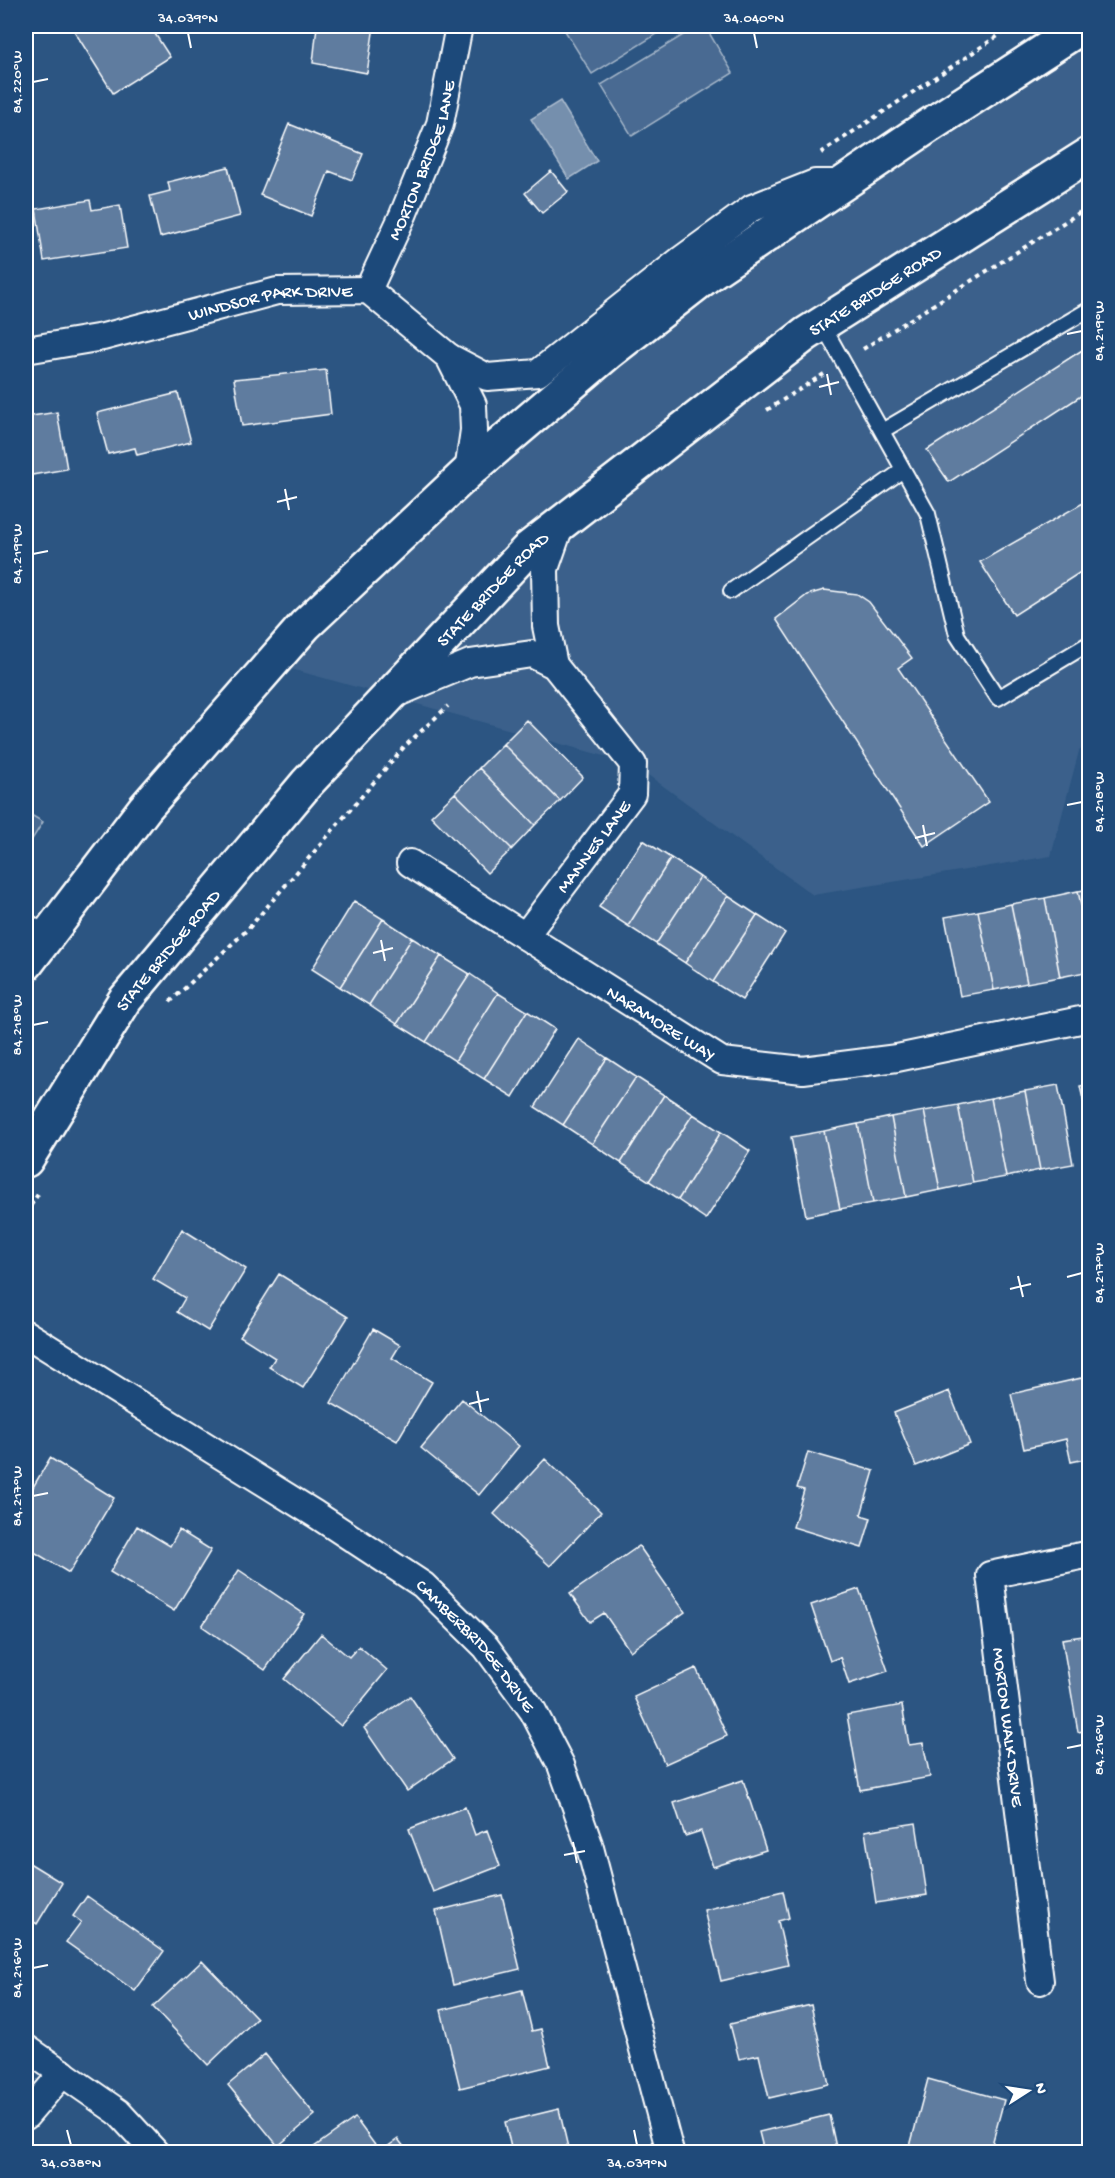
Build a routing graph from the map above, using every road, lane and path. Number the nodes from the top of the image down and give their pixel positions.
1 (459, 26) edge
2 (1083, 26) edge
3 (1089, 154) edge
4 (844, 183) junction
5 (368, 290) junction
6 (1089, 309) edge
7 (822, 324) junction
8 (26, 350) edge
9 (449, 357) junction
10 (882, 431) junction
11 (903, 470) junction
12 (468, 471) junction
13 (561, 524) junction
14 (731, 591) dead end
15 (1089, 643) edge
16 (554, 665) junction
17 (387, 698) junction
18 (410, 863) dead end
19 (37, 927) edge
20 (525, 936) junction
21 (26, 964) edge
22 (1089, 1018) edge
23 (26, 1160) edge
24 (26, 1334) edge
25 (1089, 1554) edge
26 (1040, 1981) dead end
27 (26, 2048) edge
28 (63, 2073) junction
29 (26, 2116) edge
30 (155, 2152) edge
31 (670, 2152) edge

1 - 5 street, MORTON BRIDGE LANE
2 - 4 highway
3 - 7 highway, STATE BRIDGE ROAD
4 - 9 street
4 - 12 highway
5 - 8 street, WINDSOR PARK DRIVE
5 - 9 street, WINDSOR PARK DRIVE
6 - 10 lane
7 - 10 lane
7 - 13 highway, STATE BRIDGE ROAD
9 - 12 street, WINDSOR PARK DRIVE
10 - 11 lane
11 - 14 lane
11 - 15 lane
12 - 19 highway
13 - 16 street
13 - 17 highway, STATE BRIDGE ROAD
16 - 17 street
16 - 20 street, MANNES LANE
17 - 23 highway, STATE BRIDGE ROAD
18 - 20 street, NARAMORE WAY
19 - 21 highway
20 - 22 street, NARAMORE WAY
24 - 31 street, CAMBERBRIDGE DRIVE
25 - 26 street, MORTON WALK DRIVE
27 - 28 street
28 - 29 street
28 - 30 street

